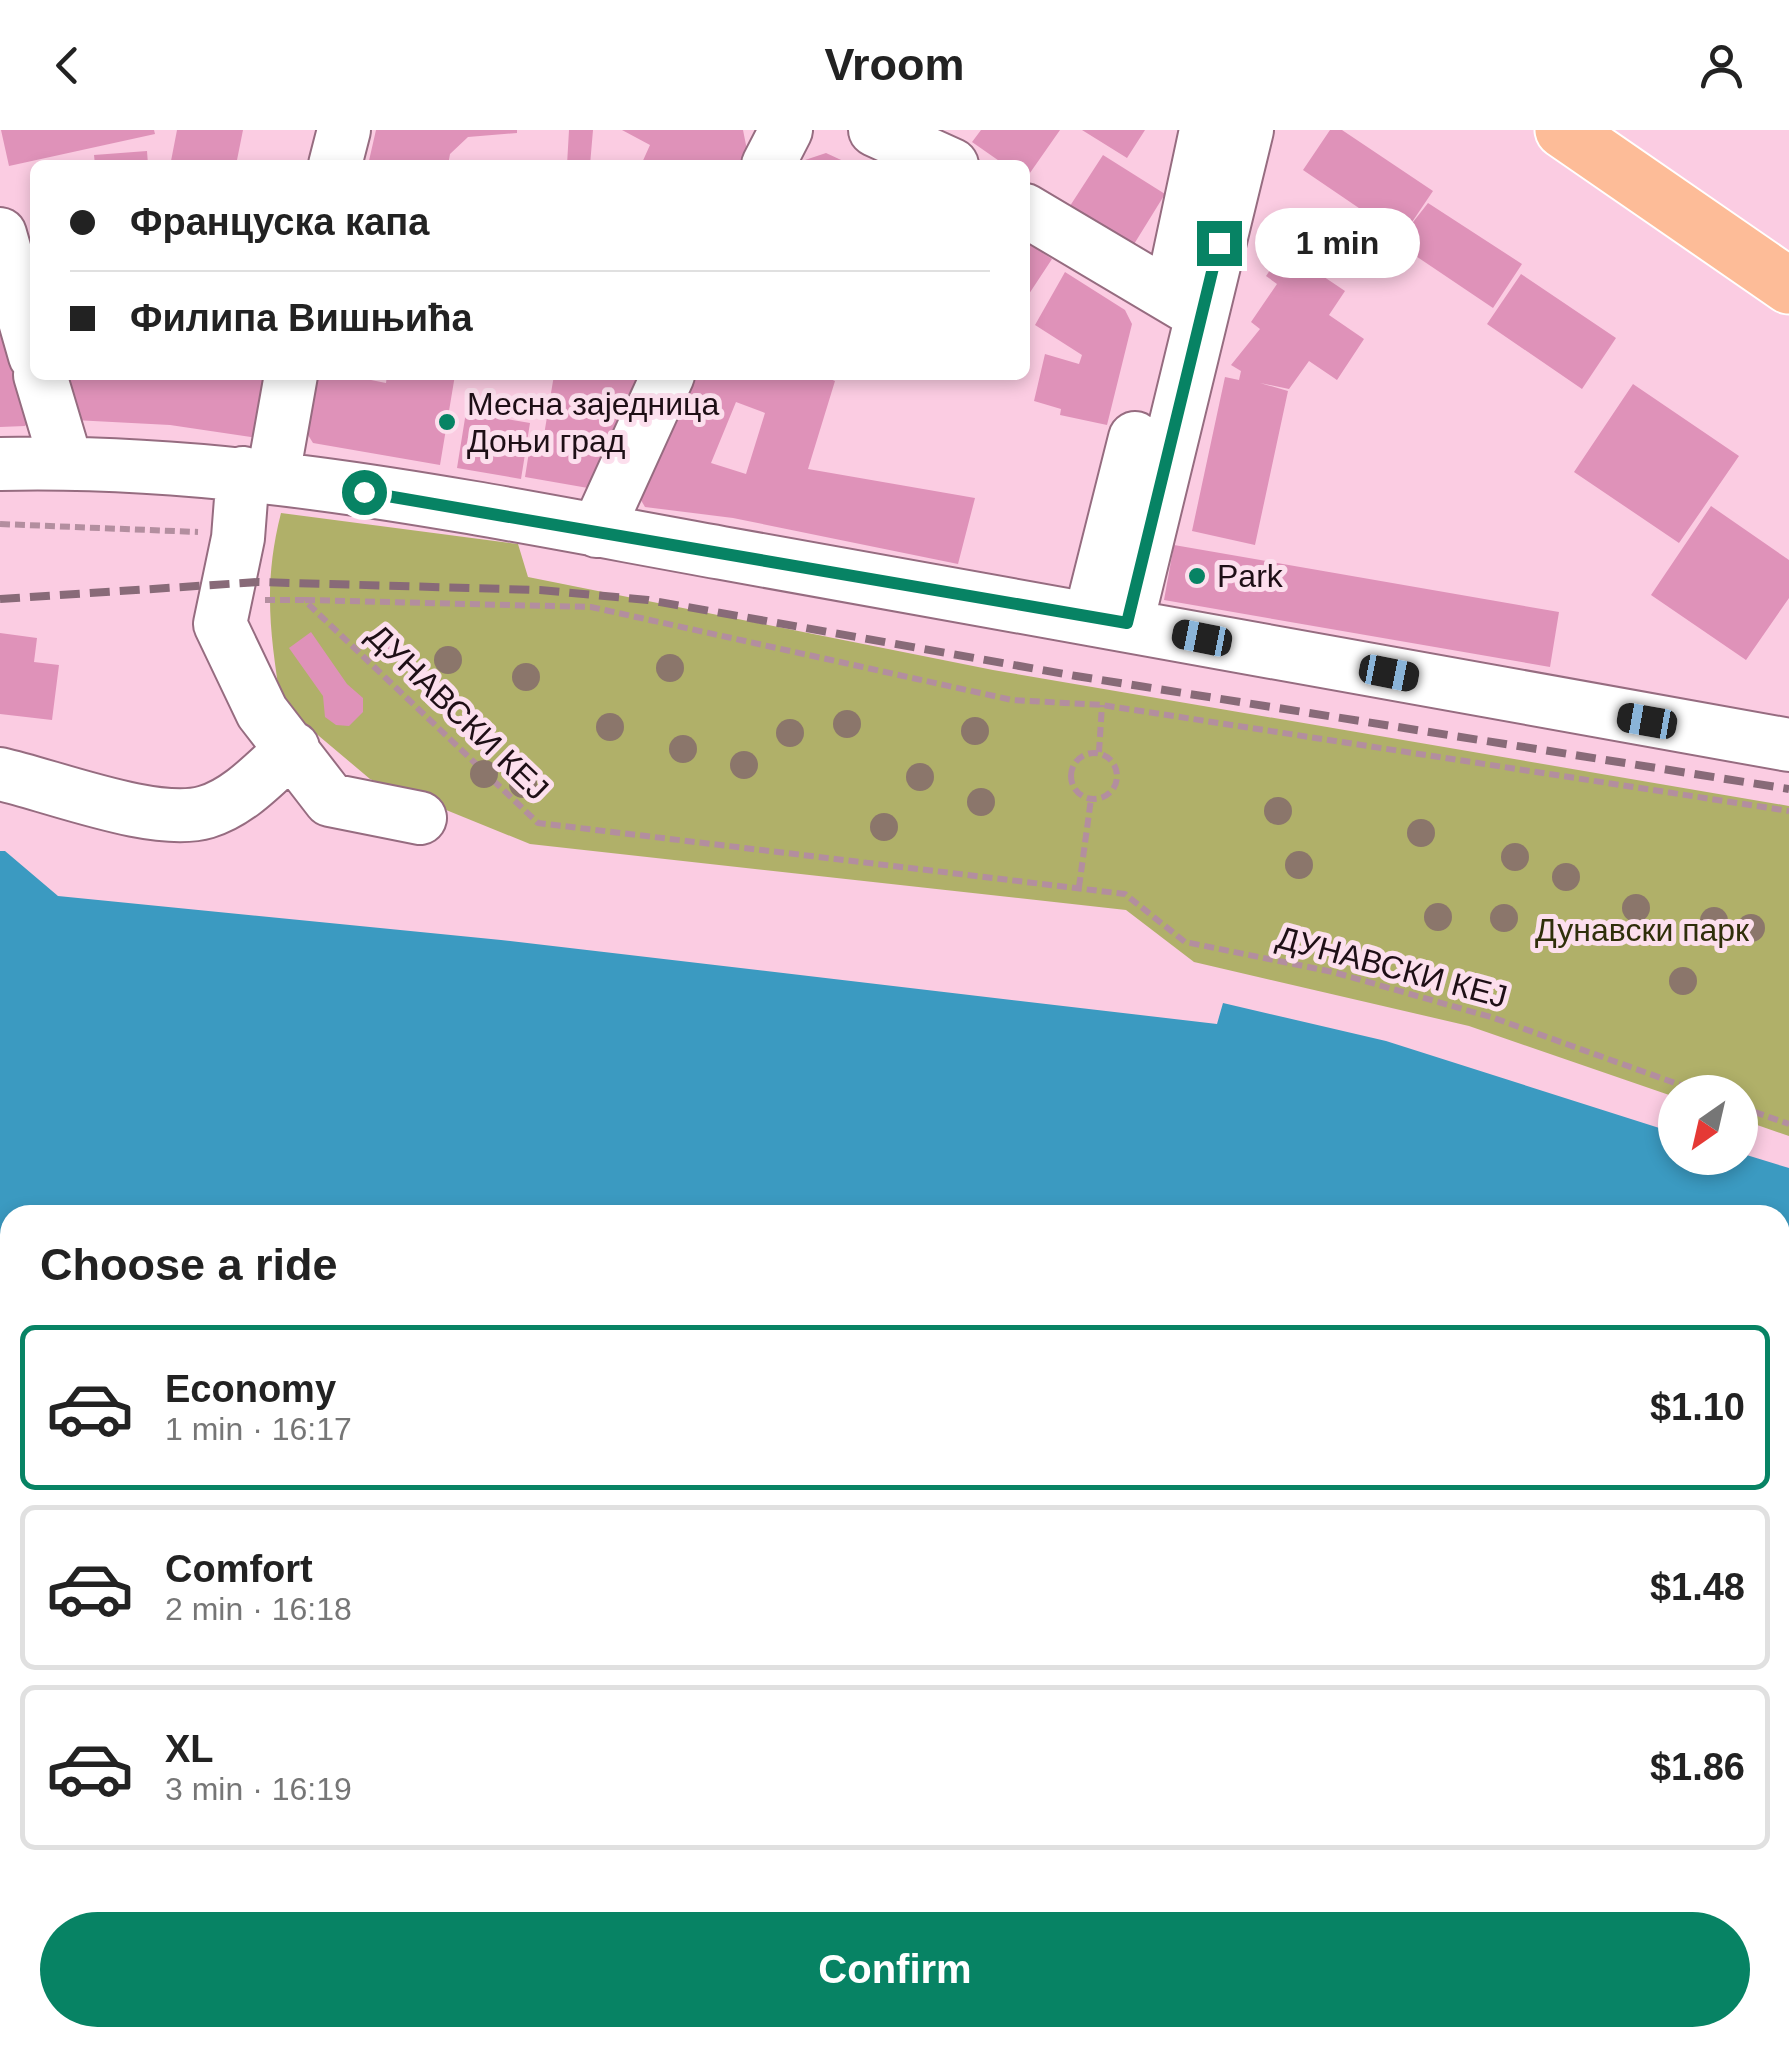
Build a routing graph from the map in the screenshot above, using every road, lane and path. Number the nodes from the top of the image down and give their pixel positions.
1 (344, 130) edge
2 (786, 130) edge
3 (876, 130) edge
4 (1206, 130) edge
5 (1246, 130) edge
6 (1563, 130) edge
7 (336, 160) edge
8 (771, 160) edge
9 (941, 160) edge
10 (1030, 213) edge
11 (0, 234) edge
12 (1789, 286) edge
13 (1185, 307) junction
14 (30, 339) edge
15 (41, 380) edge
16 (289, 380) edge
17 (666, 380) edge
18 (66, 462) junction
19 (0, 464) edge
20 (258, 475) junction
21 (0, 524) edge
22 (598, 531) junction
23 (248, 560) junction
24 (304, 600) junction
25 (1109, 620) junction
26 (1102, 704) junction
27 (1789, 745) edge
28 (293, 748) junction
29 (1099, 752) junction
30 (0, 774) edge
31 (1092, 799) junction
32 (1789, 811) edge
33 (420, 818) dead end
34 (1079, 887) junction
35 (1658, 1077) edge
36 (1758, 1113) edge
37 (1789, 1124) edge

1 - 7 street
2 - 8 street
3 - 9 street
4 - 13 street
5 - 13 street
6 - 12 main road
10 - 13 street
11 - 14 street
13 - 25 street
15 - 18 street
16 - 20 street
17 - 22 street
18 - 19 street
18 - 20 street
20 - 22 street
20 - 23 street
21 - 23 path
22 - 25 street
23 - 24 path
23 - 28 street
24 - 26 path
24 - 34 path, ДУНАВСКИ КЕЈ
25 - 27 street
26 - 29 path
26 - 32 path
28 - 30 street
28 - 33 street
29 - 31 path
29 - 31 path
31 - 34 path
34 - 35 path, ДУНАВСКИ КЕЈ
36 - 37 path

